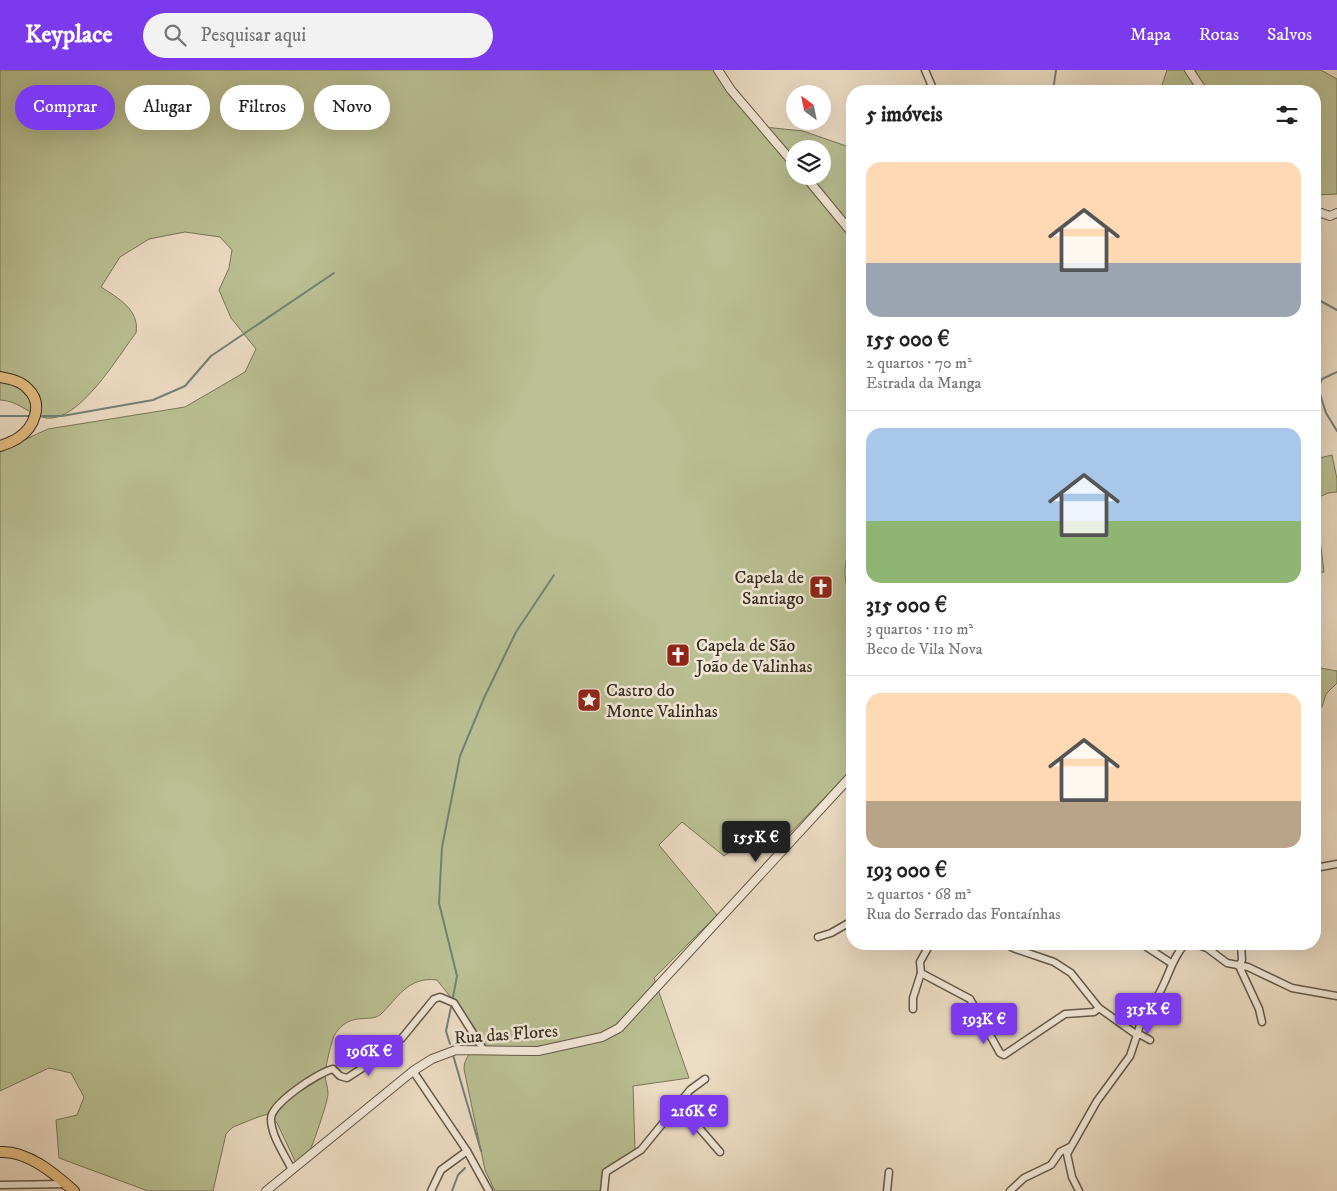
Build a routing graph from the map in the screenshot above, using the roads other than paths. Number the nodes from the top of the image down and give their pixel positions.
1 (718, 70) edge
2 (925, 70) edge
3 (1189, 70) edge
4 (931, 85) edge
5 (1199, 85) edge
6 (786, 154) edge
7 (812, 185) edge
8 (1321, 213) edge
9 (1337, 213) edge
10 (846, 226) edge
11 (0, 377) edge
12 (0, 446) edge
13 (846, 782) edge
14 (1337, 864) edge
15 (1321, 867) edge
16 (846, 925) edge
17 (818, 937) dead end
18 (927, 950) edge
19 (1019, 950) edge
20 (1151, 950) edge
21 (1181, 950) edge
22 (1210, 950) edge
23 (1241, 950) edge
24 (1172, 963) junction
25 (1239, 966) junction
26 (921, 972) junction
27 (1337, 996) edge
28 (1099, 1008) junction
29 (913, 1009) dead end
30 (1262, 1022) dead end
31 (1137, 1035) junction
32 (1150, 1040) dead end
33 (483, 1049) junction
34 (412, 1071) junction
35 (705, 1079) dead end
36 (676, 1109) junction
37 (1070, 1147) junction
38 (467, 1151) junction
39 (0, 1152) edge
40 (720, 1152) dead end
41 (292, 1170) junction
42 (890, 1172) dead end
43 (0, 1185) edge
44 (70, 1188) edge
45 (266, 1191) edge
46 (431, 1191) edge
47 (489, 1191) edge
48 (604, 1191) edge
49 (887, 1191) edge
50 (1010, 1191) edge
51 (1079, 1191) edge

1 - 6 street
2 - 4 street
3 - 5 street
7 - 10 street
8 - 9 street
11 - 12 main road
13 - 33 street, Rua das Flores
14 - 15 street
16 - 17 street
18 - 26 street
19 - 28 street
20 - 24 street
21 - 24 street
22 - 25 street
23 - 25 street
24 - 31 street
25 - 27 street
25 - 30 street
26 - 28 street
26 - 29 street
28 - 31 street
31 - 32 street
31 - 37 street
33 - 34 street, Rua das Flores
33 - 41 street
34 - 38 street
34 - 41 street, Rua das Flores
35 - 36 street
36 - 40 street
36 - 48 street
37 - 50 street
37 - 51 street
38 - 46 street
38 - 47 street
39 - 44 main road
41 - 45 street, Rua das Flores
42 - 49 street
43 - 44 street

